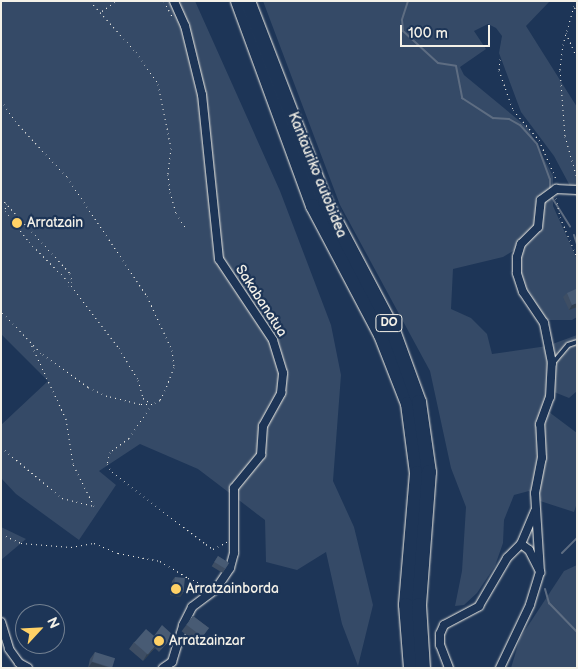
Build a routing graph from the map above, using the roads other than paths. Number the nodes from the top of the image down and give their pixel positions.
1 (174, 1) edge
2 (238, 1) edge
3 (248, 1) edge
4 (577, 190) edge
5 (577, 342) edge
6 (552, 365) junction
7 (536, 507) junction
8 (521, 544) junction
9 (540, 572) junction
10 (1, 622) edge
11 (174, 665) edge
12 (28, 668) edge
13 (163, 668) edge
14 (411, 668) edge
15 (423, 668) edge
16 (449, 668) edge
17 (500, 668) edge

1 - 11 street, Sakabanatua
2 - 14 highway, Kantauriko autobidea
3 - 15 highway, Kantauriko autobidea / DO
4 - 6 street
5 - 6 lane
6 - 7 street
7 - 8 street
7 - 9 street
8 - 9 street
8 - 16 street
9 - 17 street
10 - 12 street
11 - 13 street, Sakabanatua

